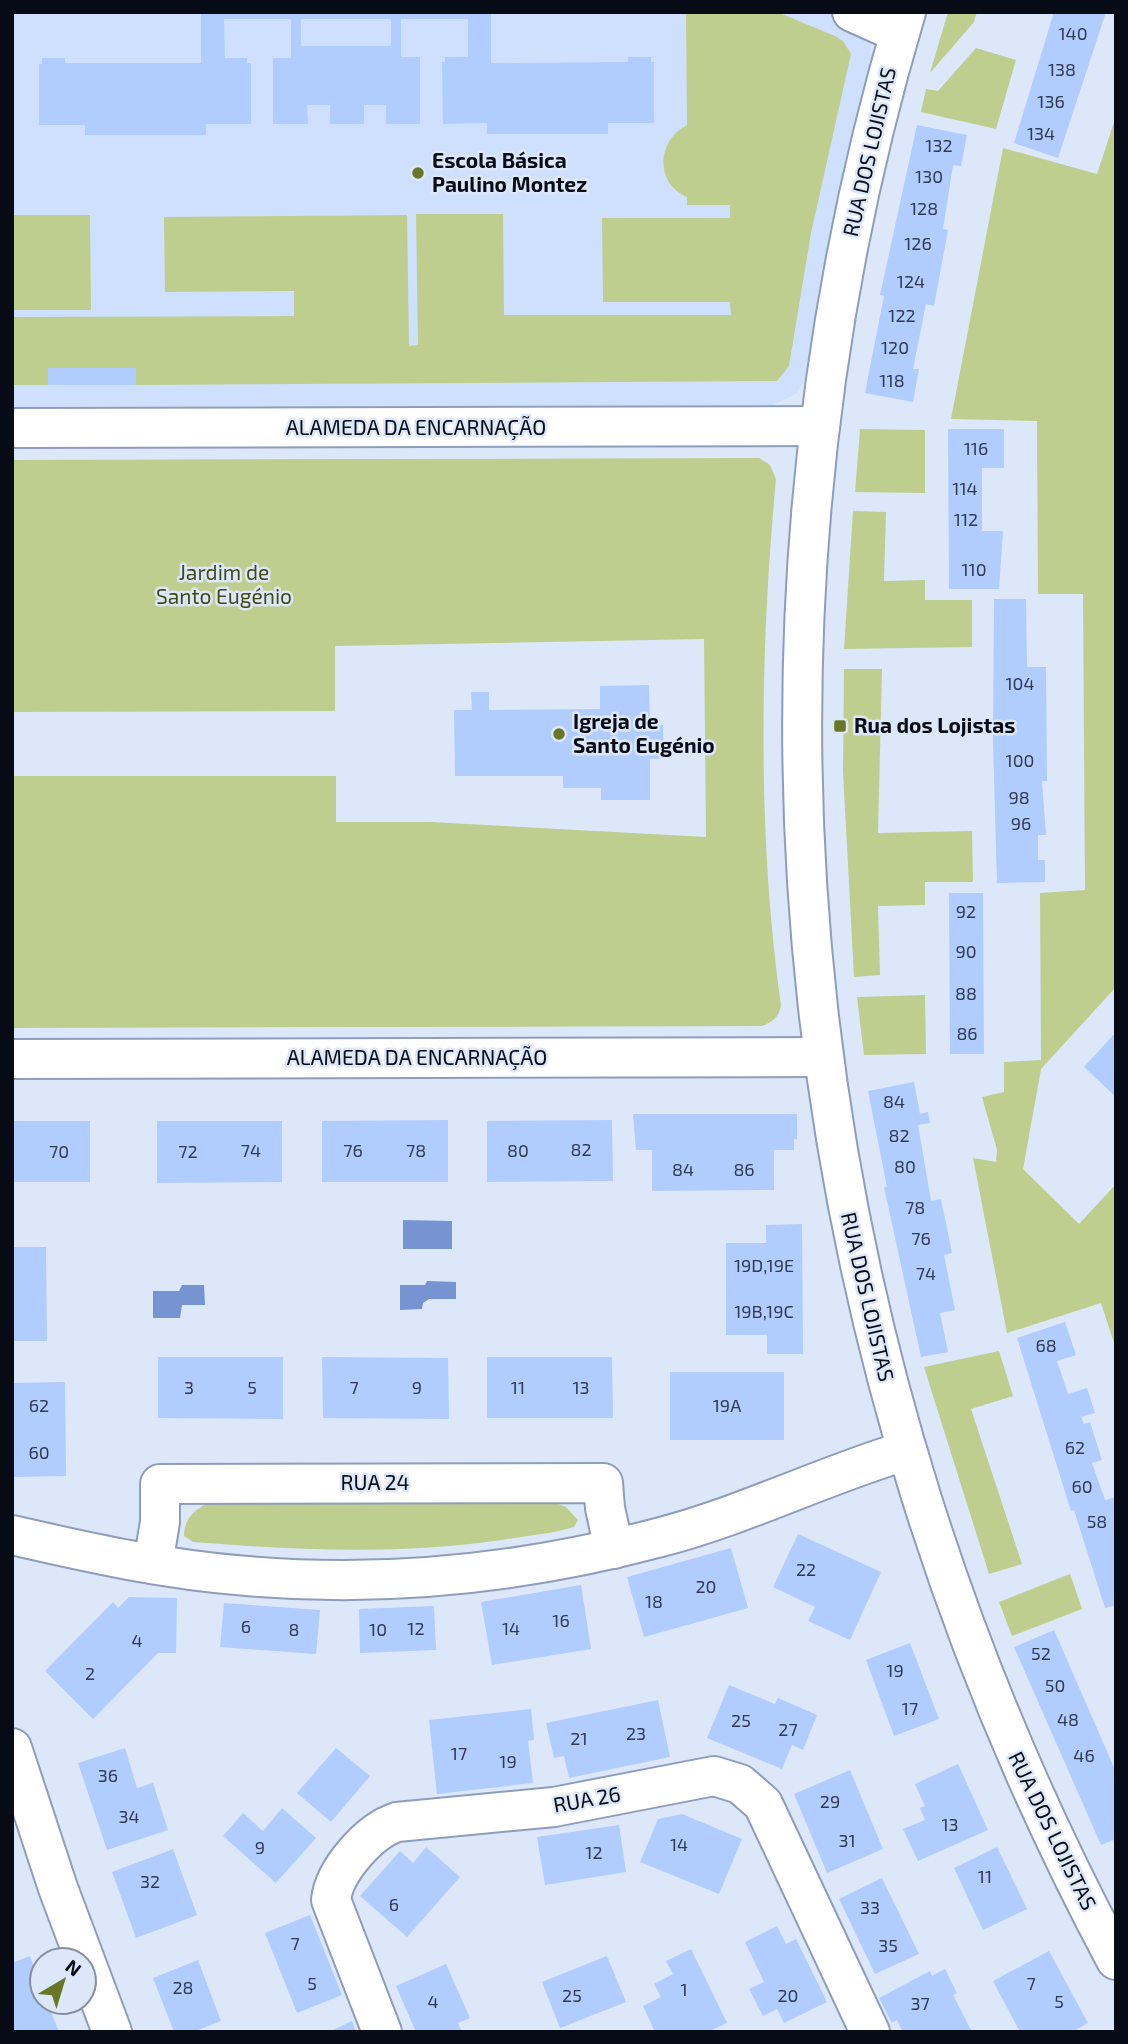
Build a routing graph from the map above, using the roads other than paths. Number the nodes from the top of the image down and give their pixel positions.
1 (852, 12) edge
2 (903, 23) edge
3 (820, 426) junction
4 (12, 428) edge
5 (823, 1057) junction
6 (12, 1059) edge
7 (905, 1451) junction
8 (12, 1535) edge
9 (614, 1549) junction
10 (153, 1564) junction
11 (12, 1748) edge
12 (1116, 1960) edge
13 (112, 2032) edge
14 (382, 2032) edge
15 (870, 2032) edge

1 - 2 street
2 - 3 street, RUA DOS LOJISTAS
3 - 4 street, ALAMEDA DA ENCARNAÇÃO
3 - 5 street, RUA DOS LOJISTAS
5 - 6 street, ALAMEDA DA ENCARNAÇÃO
5 - 7 street, RUA DOS LOJISTAS
7 - 9 street
7 - 12 street, RUA DOS LOJISTAS
8 - 10 street
9 - 10 street
9 - 10 street, RUA 24
11 - 13 street
14 - 15 street, RUA 26

